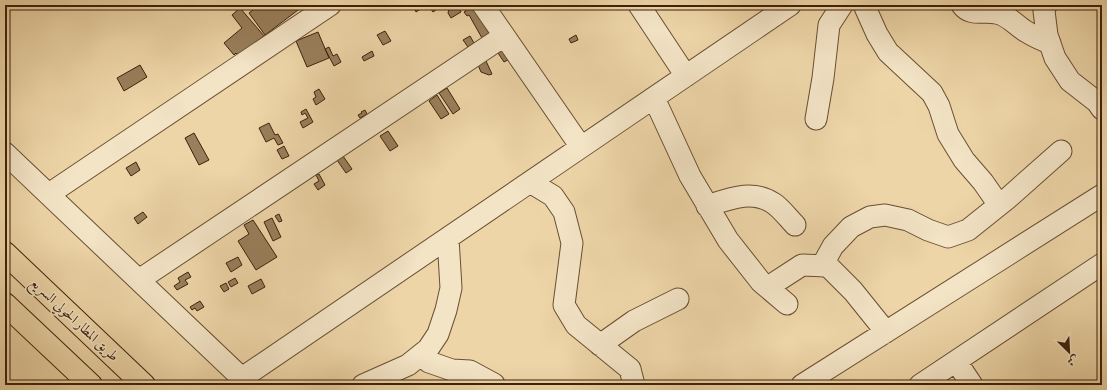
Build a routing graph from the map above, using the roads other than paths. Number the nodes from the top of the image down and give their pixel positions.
1 (330, 5) edge
2 (483, 5) edge
3 (638, 5) edge
4 (790, 5) edge
5 (842, 5) edge
6 (864, 5) edge
7 (962, 5) edge
8 (1046, 5) edge
9 (504, 36) junction
10 (1050, 43) junction
11 (686, 76) junction
12 (654, 98) junction
13 (1102, 109) edge
14 (816, 119) dead end
15 (581, 147) junction
16 (1061, 151) dead end
17 (5, 153) edge
18 (530, 182) junction
19 (49, 194) junction
20 (1102, 195) edge
21 (999, 205) junction
22 (707, 206) junction
23 (795, 225) dead end
24 (448, 238) junction
25 (5, 253) edge
26 (1102, 264) edge
27 (822, 266) junction
28 (139, 280) junction
29 (768, 288) junction
30 (678, 299) dead end
31 (5, 304) edge
32 (787, 304) dead end
33 (886, 332) junction
34 (600, 344) junction
35 (421, 355) junction
36 (956, 361) junction
37 (246, 382) edge
38 (494, 384) edge
39 (91, 385) edge
40 (144, 385) edge
41 (363, 385) edge
42 (634, 385) edge
43 (802, 385) edge
44 (920, 385) edge
45 (972, 385) edge

1 - 19 street
2 - 9 street
3 - 11 street
4 - 11 street
5 - 14 street
6 - 21 street
7 - 10 street
8 - 10 street
9 - 15 street
9 - 28 street
10 - 13 street
11 - 12 street
12 - 15 street
12 - 22 street
15 - 18 street
16 - 21 street
17 - 19 street
18 - 24 street
18 - 34 street
19 - 28 street
20 - 33 street
21 - 27 street
22 - 23 street
22 - 29 street
24 - 35 street
24 - 37 street
25 - 40 highway, طريق المطار الحولي السريع
26 - 36 street
27 - 29 street
27 - 33 street
28 - 37 street
29 - 32 street
30 - 34 street
31 - 39 highway
33 - 43 street
34 - 42 street
35 - 38 street
35 - 41 street
36 - 44 street
36 - 45 street

